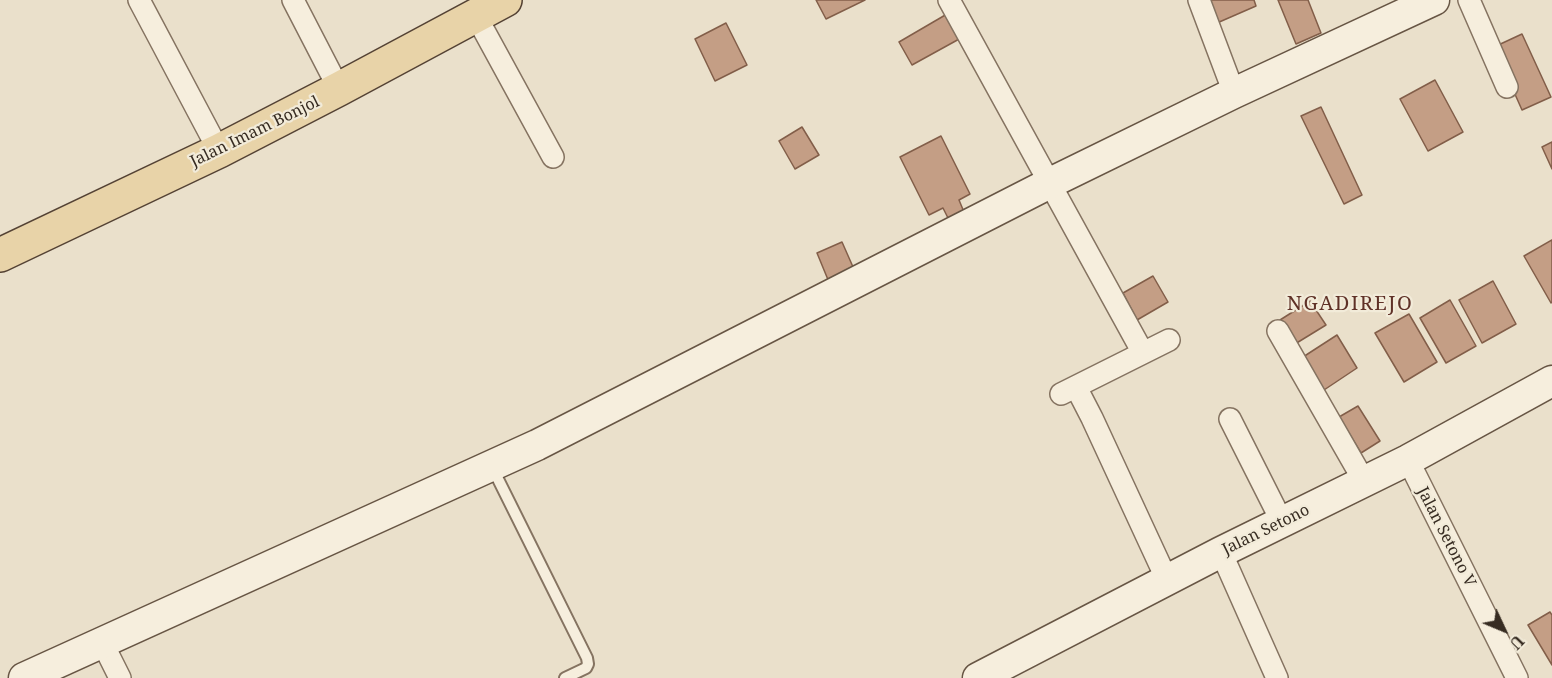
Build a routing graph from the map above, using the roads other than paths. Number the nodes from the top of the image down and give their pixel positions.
1 (139, 0) edge
2 (292, 0) edge
3 (505, 0) edge
4 (949, 0) edge
5 (1199, 0) edge
6 (1434, 0) edge
7 (1469, 0) edge
8 (1395, 8) edge
9 (476, 16) junction
10 (1508, 87) dead end
11 (339, 89) junction
12 (1234, 93) junction
13 (219, 150) junction
14 (553, 157) dead end
15 (1050, 183) junction
16 (0, 255) edge
17 (1278, 332) dead end
18 (1169, 340) dead end
19 (1143, 352) junction
20 (1550, 388) edge
21 (1230, 419) dead end
22 (1408, 460) junction
23 (492, 467) junction
24 (1364, 481) junction
25 (1282, 522) junction
26 (1221, 552) junction
27 (1167, 580) junction
28 (102, 642) junction
29 (24, 678) edge
30 (120, 678) edge
31 (565, 678) edge
32 (978, 678) edge
33 (1277, 678) edge
34 (1517, 678) edge

1 - 13 street
2 - 11 street
3 - 9 main road, Jalan Imam Bonjol
4 - 15 street
5 - 12 street
6 - 8 street
7 - 10 street
8 - 12 street
9 - 11 main road, Jalan Imam Bonjol
9 - 14 street
11 - 13 main road, Jalan Imam Bonjol
12 - 15 street
13 - 16 main road, Jalan Imam Bonjol
15 - 19 street
15 - 23 street
17 - 24 street
18 - 19 street
19 - 27 street
20 - 22 street, Jalan Setono
21 - 25 street
22 - 24 street, Jalan Setono
22 - 34 street, Jalan Setono V
23 - 28 street
23 - 31 lane
24 - 25 street, Jalan Setono
25 - 26 street, Jalan Setono
26 - 27 street, Jalan Setono
26 - 33 street
27 - 32 street, Jalan Setono
28 - 29 street
28 - 30 street

